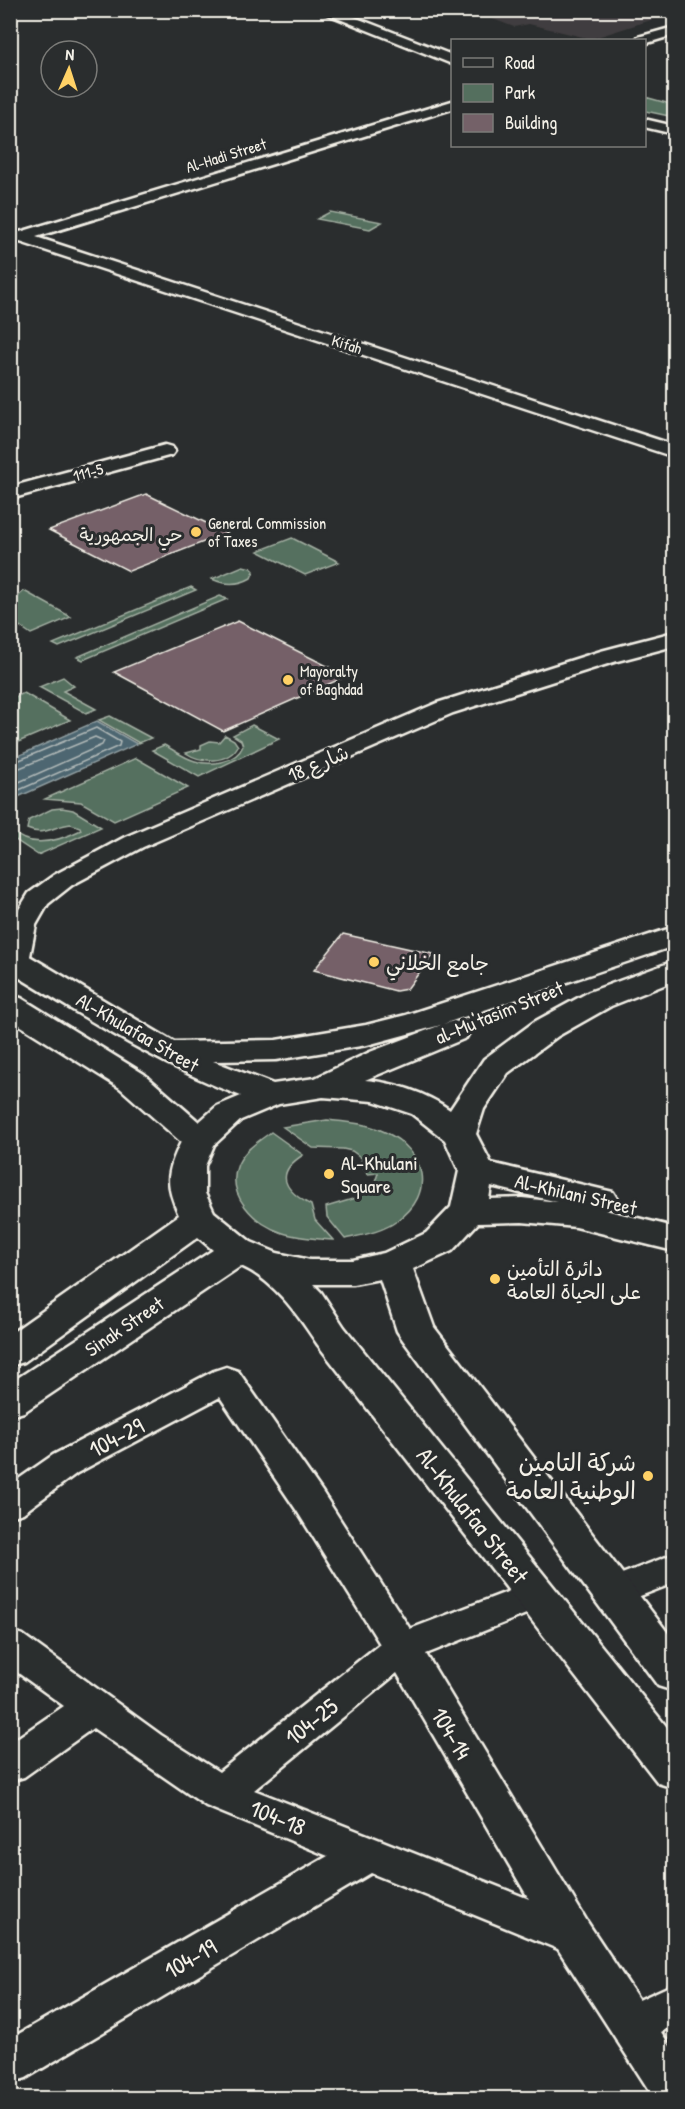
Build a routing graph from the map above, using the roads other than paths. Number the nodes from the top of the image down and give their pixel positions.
1 (323, 10) edge
2 (675, 31) edge
3 (646, 39) edge
4 (675, 42) edge
5 (426, 48) junction
6 (646, 51) edge
7 (451, 52) edge
8 (451, 59) edge
9 (451, 106) edge
10 (646, 123) edge
11 (675, 130) edge
12 (14, 237) edge
13 (165, 451) dead end
14 (675, 451) edge
15 (10, 493) edge
16 (675, 639) edge
17 (675, 938) edge
18 (13, 960) edge
19 (675, 970) edge
20 (10, 1005) edge
21 (167, 1052) junction
22 (323, 1087) junction
23 (272, 1095) junction
24 (459, 1134) junction
25 (199, 1140) junction
26 (477, 1171) junction
27 (468, 1211) junction
28 (675, 1218) edge
29 (199, 1219) junction
30 (675, 1239) edge
31 (253, 1257) junction
32 (393, 1264) junction
33 (10, 1353) edge
34 (226, 1379) joint
35 (10, 1402) edge
36 (10, 1504) edge
37 (675, 1568) edge
38 (614, 1592) junction
39 (536, 1595) junction
40 (10, 1646) edge
41 (402, 1648) junction
42 (675, 1673) edge
43 (92, 1707) junction
44 (10, 1765) edge
45 (675, 1769) edge
46 (220, 1794) junction
47 (369, 1853) junction
48 (573, 1936) junction
49 (675, 2004) edge
50 (632, 2025) junction
51 (10, 2063) edge
52 (675, 2090) edge

1 - 5 street
2 - 3 main road
4 - 6 main road
5 - 7 street
5 - 8 street
9 - 12 street, Al-Hadi Street
10 - 11 street
12 - 14 street, Kifah
13 - 15 street, 111-5
16 - 18 street, شارع 18
17 - 21 main road
17 - 22 main road, al-Mu'tasim Street
18 - 21 main road, Al-Khulafaa Street
19 - 24 main road, al-Mu'tasim Street
20 - 25 main road
21 - 23 main road, Al-Khulafaa Street
22 - 23 main road
22 - 24 main road
23 - 25 main road
24 - 26 main road
25 - 29 main road
26 - 27 main road
26 - 28 main road, Al-Khilani Street
27 - 30 main road, Al-Khilani Street
27 - 32 main road
29 - 31 main road
29 - 33 main road
31 - 32 main road
31 - 35 main road, Sinak Street
31 - 39 main road, Al-Khulafaa Street
32 - 38 main road
34 - 36 street, 104-29
34 - 41 street, 104-14
37 - 38 street
38 - 42 main road
39 - 41 street, 104-25
39 - 45 main road, Al-Khulafaa Street
40 - 43 street, 104-18
41 - 46 street, 104-25
41 - 48 street, 104-14
43 - 44 street
43 - 46 street, 104-18
46 - 47 street, 104-18
47 - 48 street, 104-18
47 - 51 street, 104-19
48 - 50 street, 104-14
49 - 50 street
50 - 52 street, 104-14

